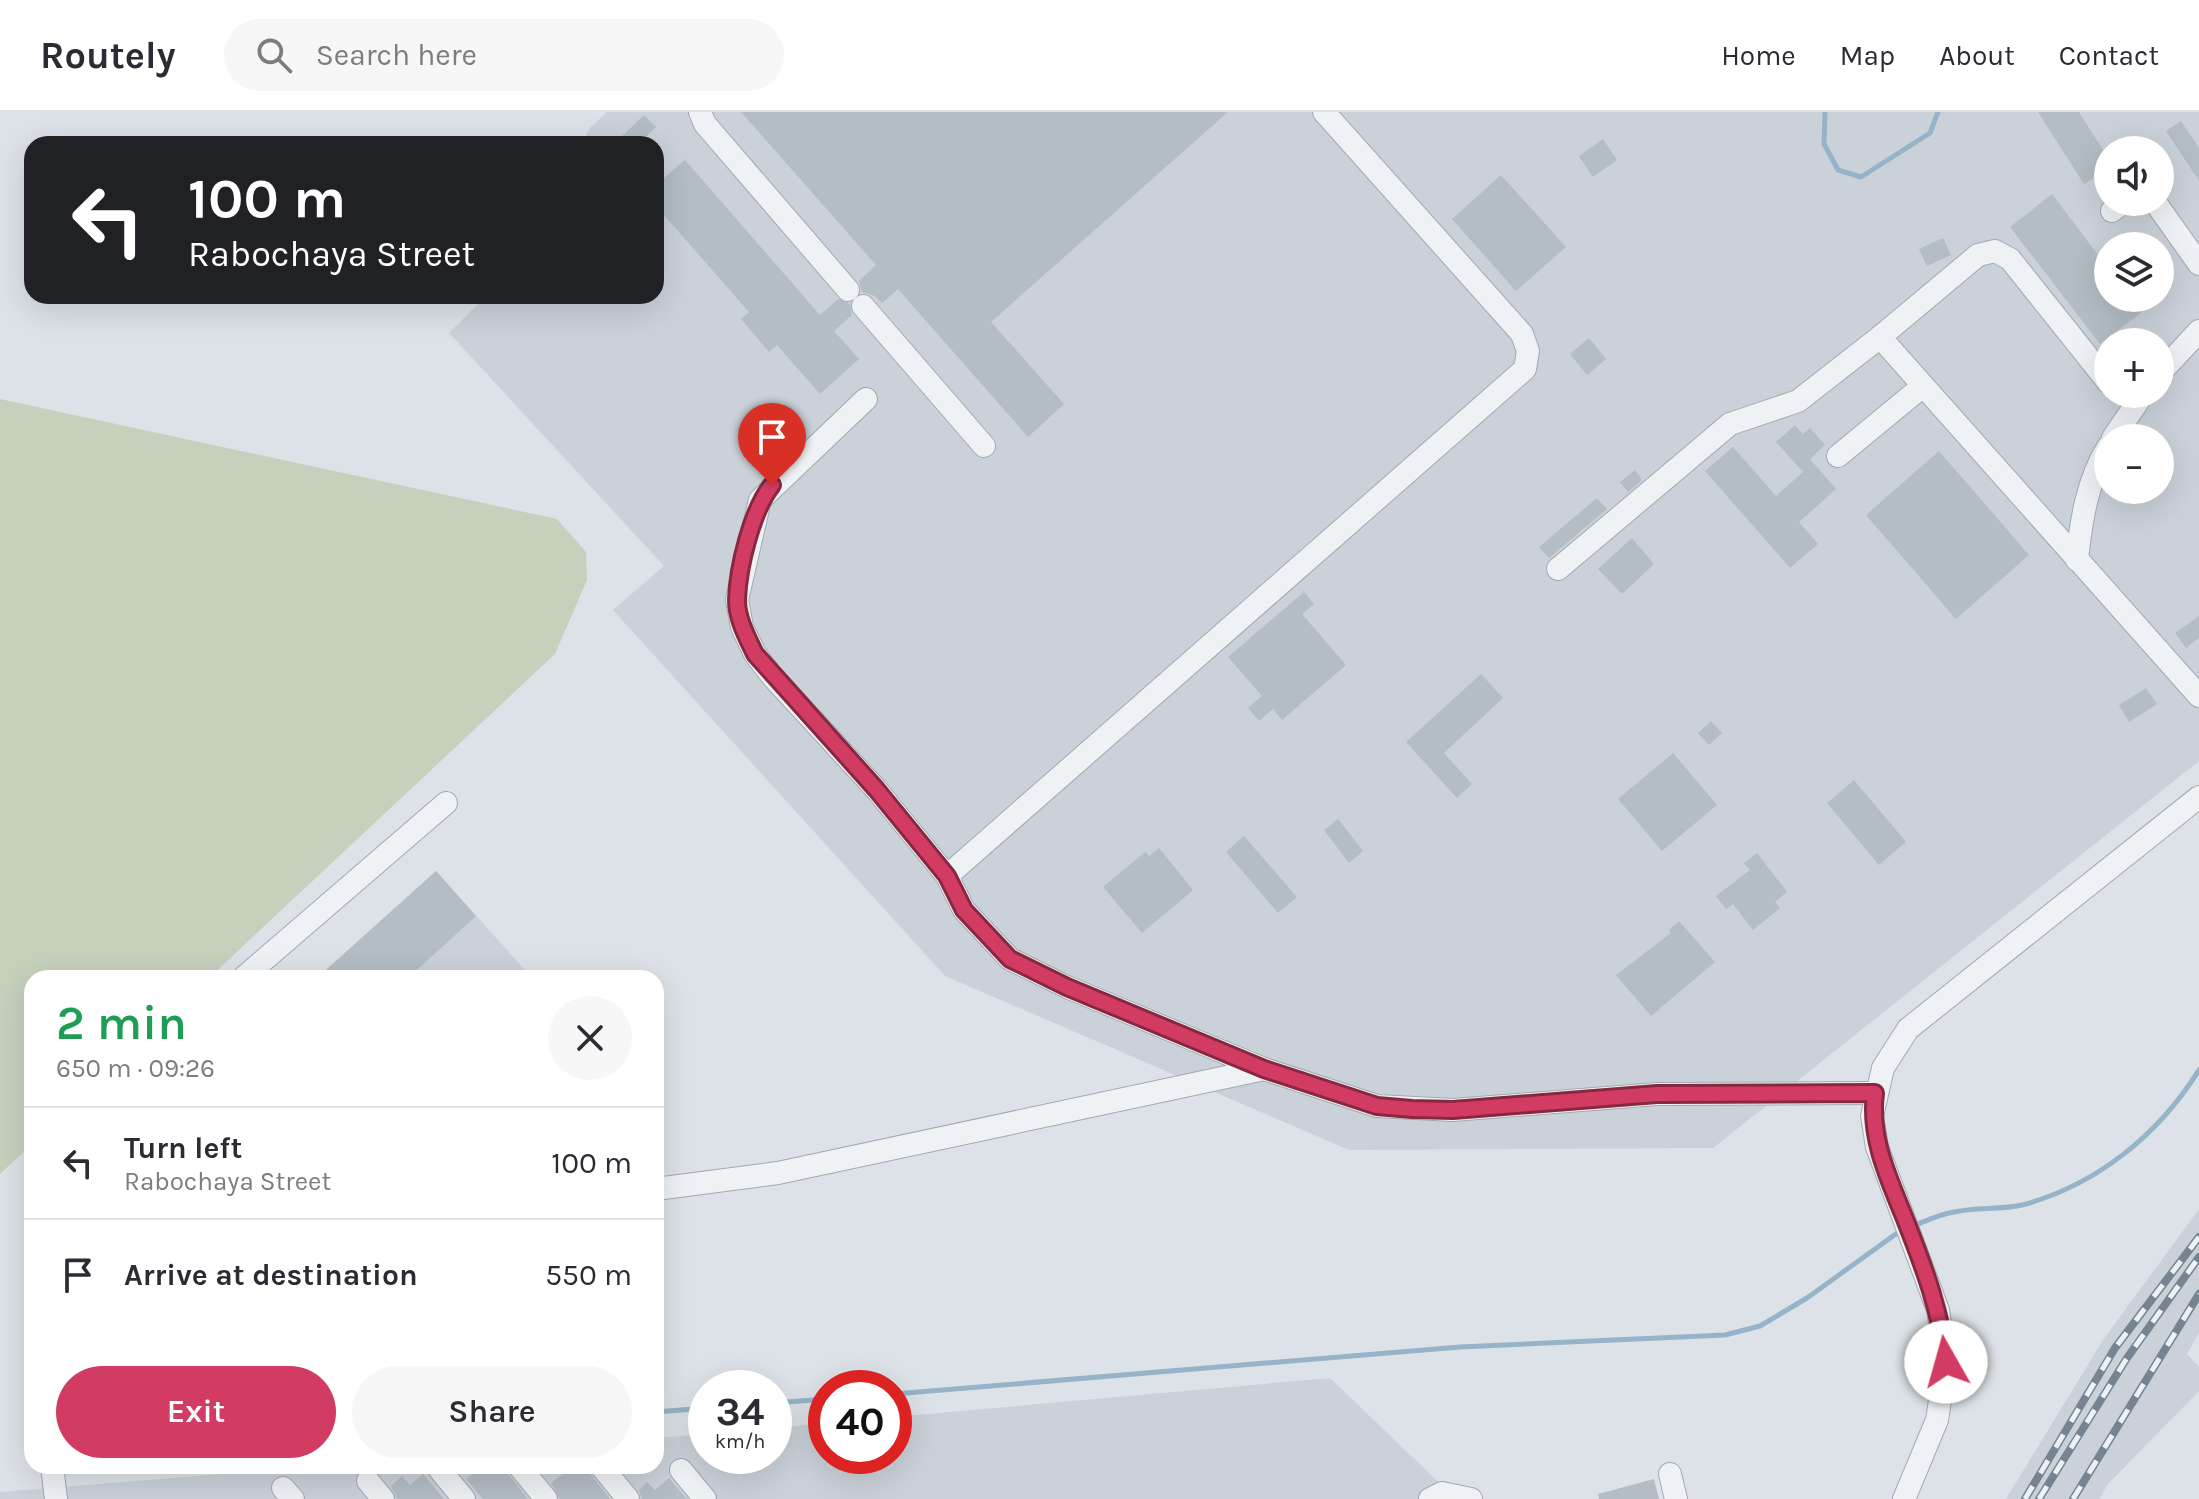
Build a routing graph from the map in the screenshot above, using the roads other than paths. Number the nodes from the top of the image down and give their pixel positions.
1 (700, 112) edge
2 (1324, 112) edge
3 (2165, 216) edge
4 (2199, 264) edge
5 (2199, 331) edge
6 (1880, 337) junction
7 (2174, 358) edge
8 (2094, 364) edge
9 (1923, 386) junction
10 (866, 399) dead end
11 (984, 446) dead end
12 (1838, 456) dead end
13 (2094, 477) edge
14 (2077, 560) junction
15 (1558, 569) dead end
16 (2199, 696) edge
17 (2199, 797) edge
18 (446, 803) dead end
19 (947, 876) junction
20 (252, 970) edge
21 (1264, 1069) junction
22 (1875, 1093) junction
23 (664, 1188) edge
24 (681, 1470) dead end
25 (53, 1474) edge
26 (443, 1474) edge
27 (526, 1474) edge
28 (608, 1474) edge
29 (1670, 1474) dead end
30 (368, 1481) dead end
31 (56, 1499) edge
32 (383, 1499) edge
33 (464, 1499) edge
34 (546, 1499) edge
35 (628, 1499) edge
36 (705, 1499) edge
37 (1430, 1499) edge
38 (1471, 1499) edge
39 (1676, 1499) edge
40 (1904, 1499) edge

1 - 11 street
2 - 19 street
3 - 4 street
5 - 7 street
6 - 8 street
6 - 9 street
6 - 15 street
9 - 12 street
9 - 14 street
10 - 19 street
13 - 14 street
14 - 16 street
17 - 22 street
18 - 20 street
19 - 21 street
21 - 22 street
21 - 23 street
22 - 40 street
24 - 36 street
25 - 31 street
26 - 33 street
27 - 34 street
28 - 35 street
29 - 39 street
30 - 32 street
37 - 38 street

